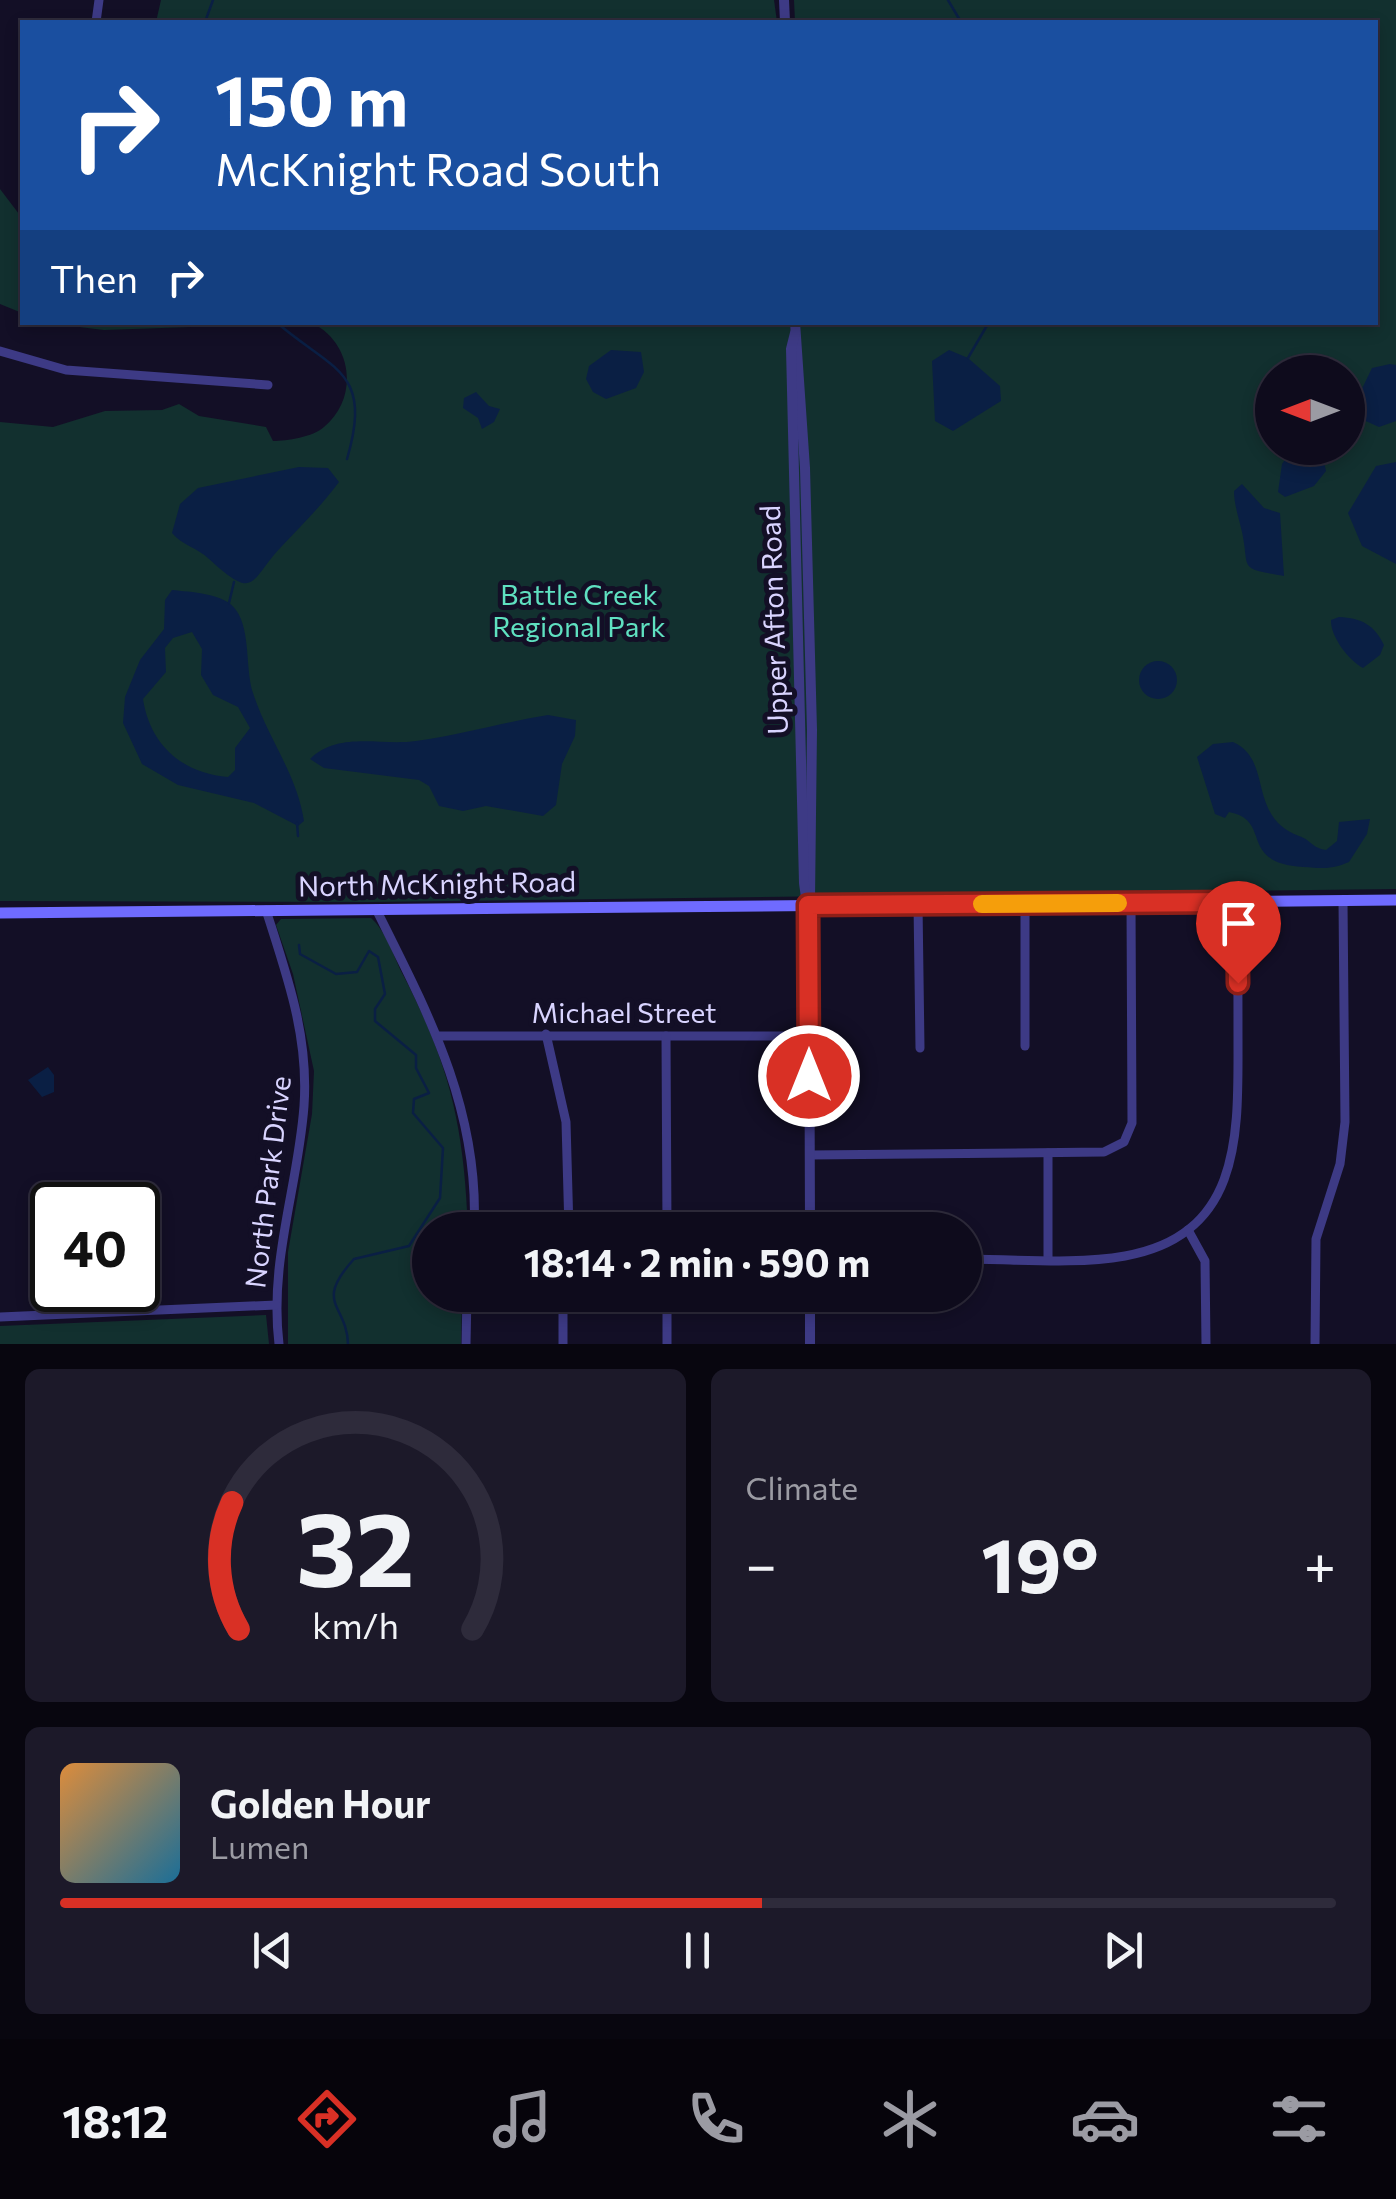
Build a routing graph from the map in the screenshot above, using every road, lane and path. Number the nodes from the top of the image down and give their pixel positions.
1 (795, 328) edge
2 (0, 351) edge
3 (268, 385) dead end
4 (1396, 900) edge
5 (1344, 901) junction
6 (1237, 902) junction
7 (1025, 903) junction
8 (1131, 903) junction
9 (918, 904) junction
10 (808, 905) junction
11 (376, 909) junction
12 (0, 910) edge
13 (266, 910) junction
14 (546, 1034) junction
15 (440, 1036) junction
16 (666, 1036) junction
17 (808, 1036) junction
18 (1025, 1046) dead end
19 (920, 1048) dead end
20 (1048, 1153) junction
21 (810, 1154) junction
22 (473, 1212) edge
23 (568, 1212) edge
24 (667, 1212) edge
25 (810, 1212) edge
26 (1188, 1230) junction
27 (1048, 1258) junction
28 (982, 1259) edge
29 (276, 1304) junction
30 (467, 1312) edge
31 (563, 1312) edge
32 (667, 1312) edge
33 (810, 1312) edge
34 (0, 1317) edge
35 (279, 1344) edge
36 (466, 1344) edge
37 (563, 1344) edge
38 (668, 1344) edge
39 (810, 1344) edge
40 (1206, 1344) edge
41 (1315, 1344) edge

1 - 10 street, Upper Afton Road
2 - 3 street
4 - 5 main road, North McKnight Road
5 - 6 main road, North McKnight Road
5 - 41 street
6 - 8 main road, North McKnight Road
6 - 26 street
7 - 8 main road, North McKnight Road
7 - 9 main road, North McKnight Road
7 - 18 street
8 - 20 street
9 - 10 main road, North McKnight Road
9 - 19 street
10 - 11 main road, North McKnight Road
10 - 17 street, Upper Afton Road
11 - 13 main road, North McKnight Road
11 - 15 street
12 - 13 main road, North McKnight Road
13 - 29 street, North Park Drive
14 - 15 street, Michael Street
14 - 16 street, Michael Street
14 - 23 street
15 - 22 street
16 - 17 street, Michael Street
16 - 24 street
17 - 21 street, Upper Afton Road
20 - 21 street
20 - 27 street
21 - 25 street, Upper Afton Road
26 - 27 street
26 - 40 street
27 - 28 street
29 - 34 street
29 - 35 street, North Park Drive
30 - 36 street
31 - 37 street
32 - 38 street
33 - 39 street

